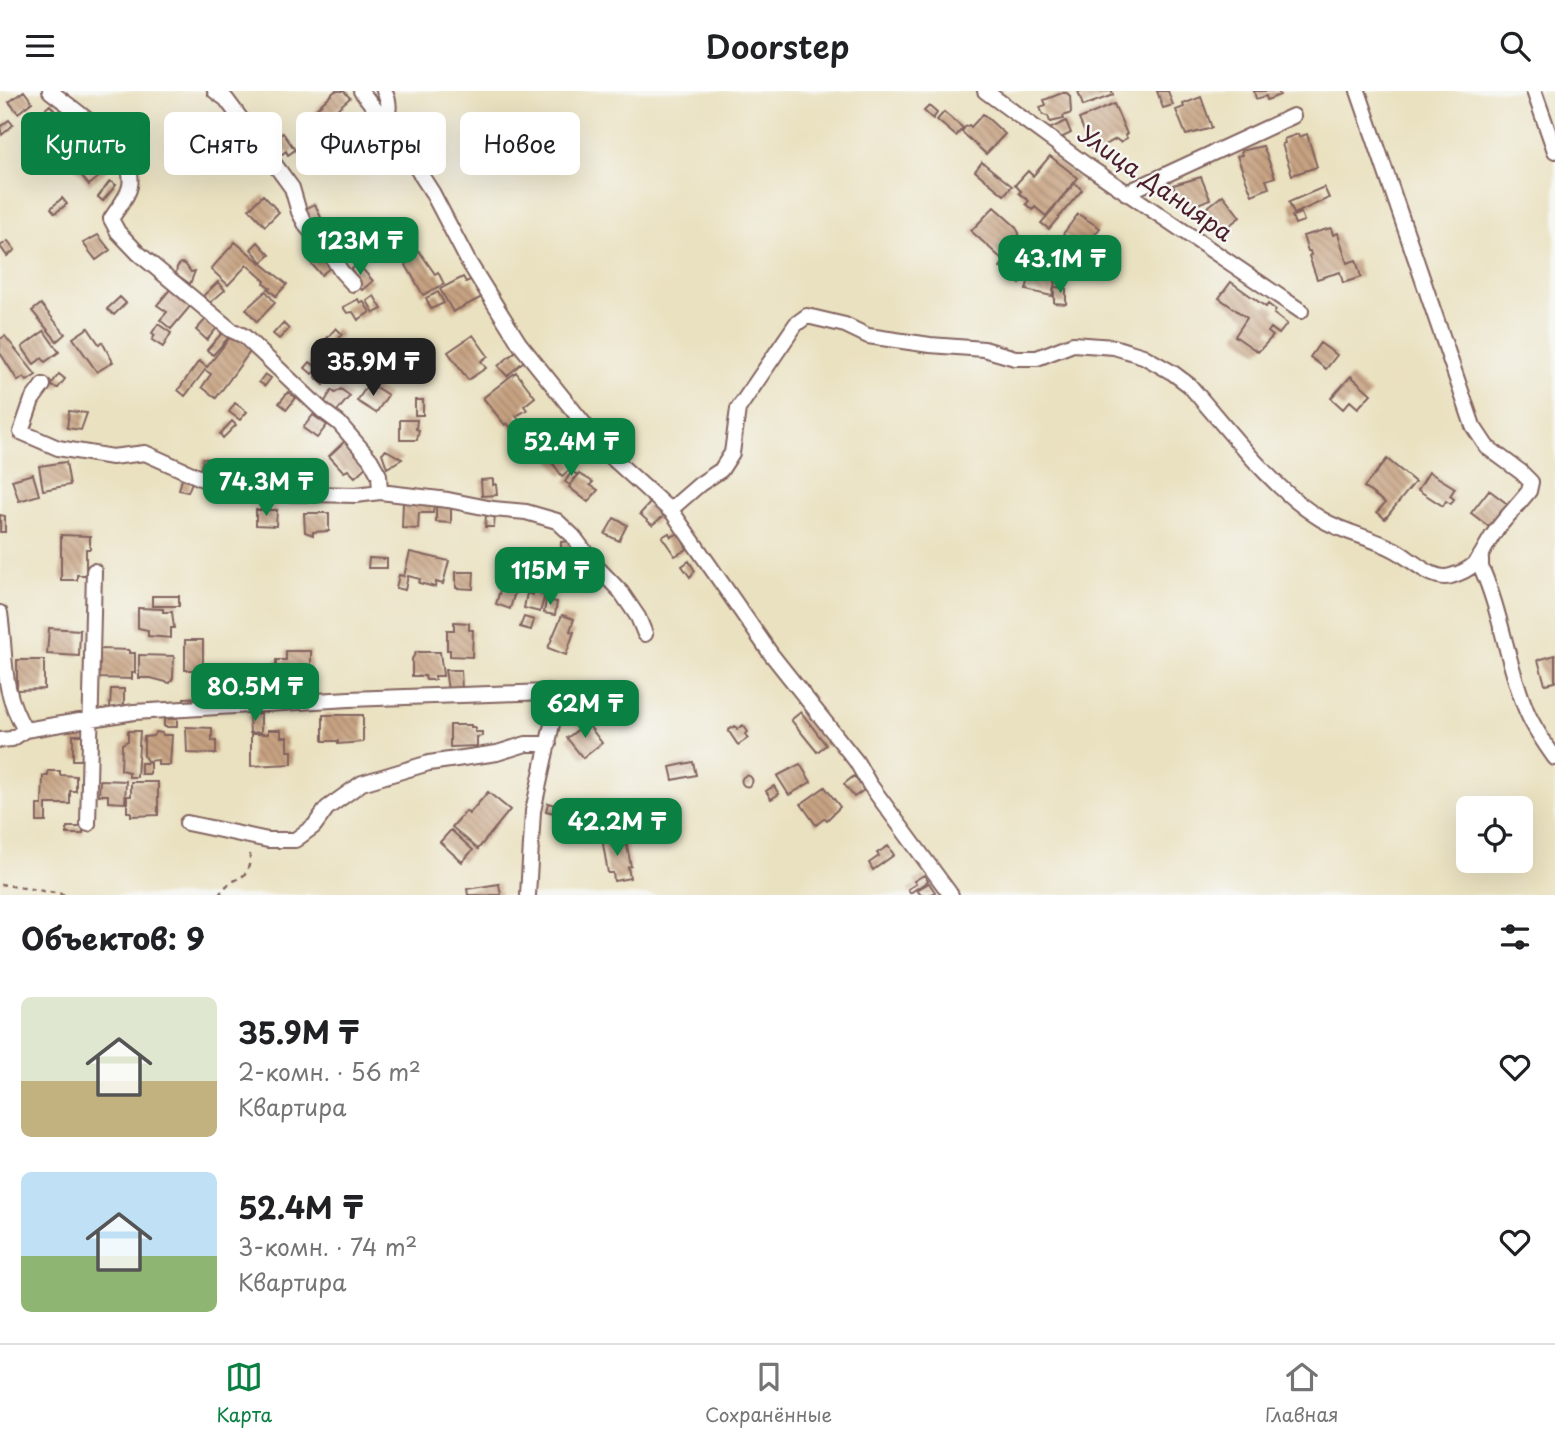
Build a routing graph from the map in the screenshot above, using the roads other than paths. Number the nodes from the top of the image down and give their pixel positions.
1 (50, 91) edge
2 (215, 91) edge
3 (360, 91) edge
4 (384, 91) edge
5 (985, 91) edge
6 (1358, 91) edge
7 (1534, 91) edge
8 (378, 112) edge
9 (389, 112) edge
10 (1293, 116) dead end
11 (1555, 151) edge
12 (421, 175) edge
13 (1126, 193) junction
14 (353, 284) dead end
15 (1301, 311) dead end
16 (43, 385) dead end
17 (380, 492) junction
18 (670, 510) junction
19 (1481, 559) junction
20 (94, 571) dead end
21 (0, 613) edge
22 (645, 634) dead end
23 (1, 687) edge
24 (91, 718) junction
25 (25, 730) junction
26 (0, 740) edge
27 (549, 744) junction
28 (1555, 758) edge
29 (187, 823) dead end
30 (88, 824) dead end
31 (528, 895) edge
32 (951, 895) edge

1 - 17 street
2 - 14 street
3 - 8 street
4 - 9 street
5 - 13 street, Улица Данияра
6 - 19 street
7 - 11 street
10 - 13 street
12 - 18 street
13 - 15 street, Улица Данияра
16 - 17 street
17 - 22 street
18 - 19 street
18 - 32 street
19 - 28 street
20 - 24 street
21 - 23 street
23 - 25 street
24 - 25 street
24 - 27 street
24 - 30 street
25 - 26 street
27 - 29 street
27 - 31 street

